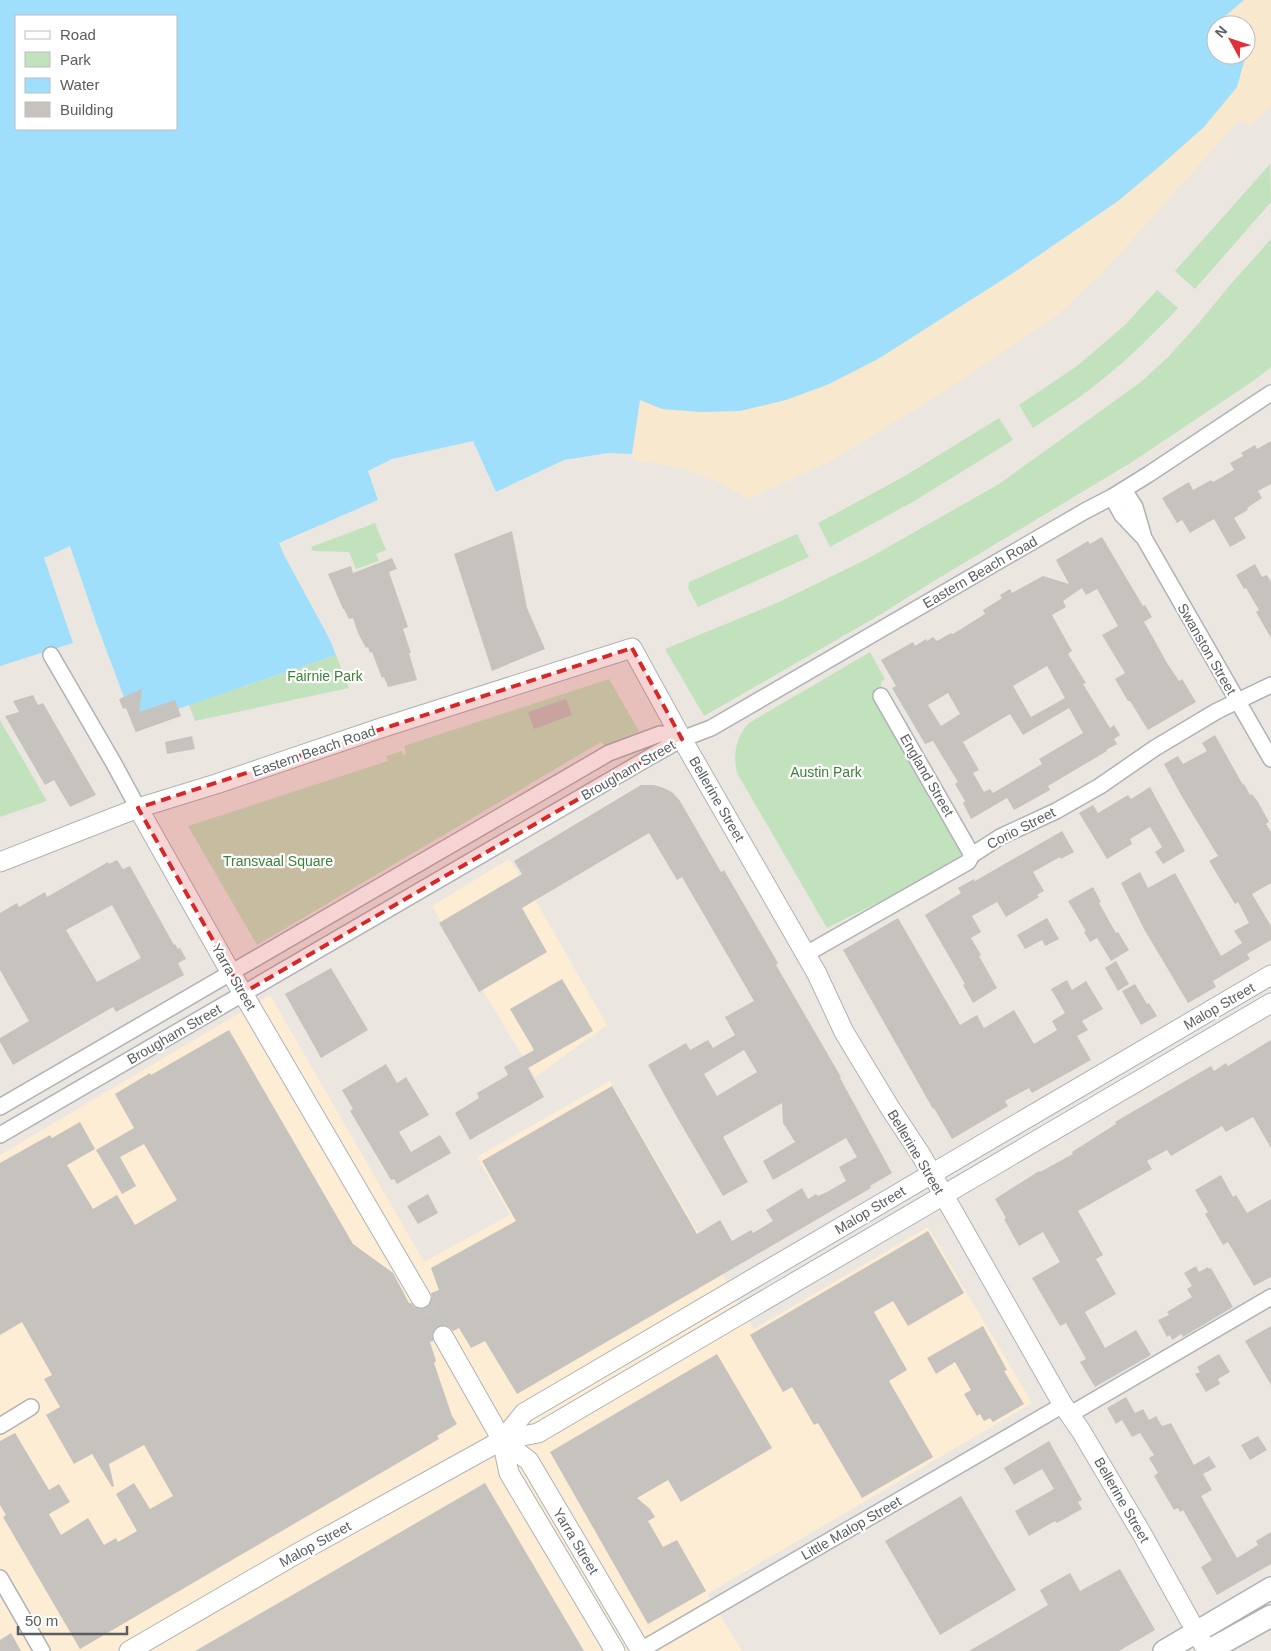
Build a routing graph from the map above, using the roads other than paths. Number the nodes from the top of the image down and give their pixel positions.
1 (1271, 393) edge
2 (1118, 494) junction
3 (632, 648) joint
4 (51, 654) dead end
5 (1271, 685) edge
6 (881, 696) dead end
7 (1237, 702) junction
8 (682, 740) junction
9 (1271, 759) edge
10 (138, 808) junction
11 (496, 819) junction
12 (508, 839) junction
13 (970, 859) junction
14 (0, 862) edge
15 (806, 954) junction
16 (231, 973) junction
17 (1271, 975) edge
18 (243, 993) junction
19 (1238, 994) junction
20 (1271, 1003) edge
21 (1250, 1015) junction
22 (1117, 1065) junction
23 (1129, 1086) junction
24 (0, 1107) edge
25 (0, 1135) edge
26 (930, 1174) junction
27 (943, 1196) junction
28 (1271, 1297) edge
29 (421, 1298) tunnel mouth
30 (443, 1336) tunnel mouth
31 (614, 1360) junction
32 (626, 1381) junction
33 (31, 1408) dead end
34 (1066, 1410) junction
35 (0, 1426) edge
36 (502, 1440) junction
37 (0, 1578) edge
38 (1271, 1588) edge
39 (1271, 1616) edge
40 (1196, 1632) junction
41 (42, 1651) edge
42 (129, 1651) edge
43 (614, 1651) edge
44 (640, 1651) edge
45 (1164, 1651) edge
46 (1208, 1651) edge

1 - 2 street, Eastern Beach Road
2 - 7 street, Swanston Street
2 - 8 street, Eastern Beach Road
3 - 8 street, Bellerine Street
3 - 10 street, Eastern Beach Road
4 - 10 street, Yarra Street
5 - 7 street, Corio Street
6 - 13 street, England Street
7 - 9 street, Swanston Street
7 - 13 street, Corio Street
8 - 11 street, Brougham Street
8 - 12 street, Brougham Street
8 - 15 street, Bellerine Street
10 - 14 street, Eastern Beach Road
10 - 16 street, Yarra Street
11 - 12 street
11 - 16 street, Brougham Street
12 - 18 street, Brougham Street
13 - 15 street, Corio Street
15 - 26 street, Bellerine Street
16 - 18 street, Yarra Street
16 - 24 street, Brougham Street
17 - 19 street, Malop Street
18 - 25 street, Brougham Street
18 - 29 street, Yarra Street
19 - 21 street
19 - 22 street, Malop Street
20 - 21 street, Malop Street
21 - 23 street, Malop Street
22 - 23 street
22 - 26 street, Malop Street
23 - 27 street, Malop Street
26 - 27 street, Bellerine Street
26 - 31 street, Malop Street
27 - 32 street, Malop Street
27 - 34 street, Bellerine Street
28 - 34 street, Little Malop Street
30 - 36 street, Yarra Street
31 - 32 street
31 - 36 street, Malop Street
32 - 36 street, Malop Street
33 - 35 street
34 - 40 street, Bellerine Street
34 - 44 street, Little Malop Street
36 - 42 street, Malop Street
36 - 43 street, Yarra Street
36 - 44 street, Yarra Street
37 - 41 street
38 - 40 main road
39 - 46 main road
40 - 45 main road
40 - 46 street, Bellerine Street

